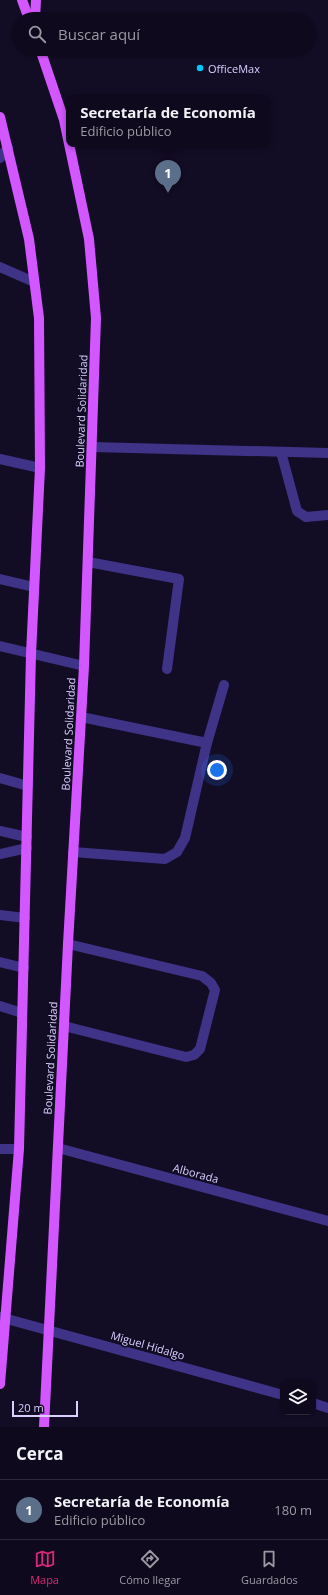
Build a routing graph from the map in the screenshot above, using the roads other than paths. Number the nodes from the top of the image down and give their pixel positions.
1 (22, 0) edge
2 (36, 0) edge
3 (26, 12) edge
4 (35, 12) edge
5 (43, 56) edge
6 (0, 117) edge
7 (66, 120) edge
8 (8, 147) junction
9 (71, 147) edge
10 (0, 158) edge
11 (0, 266) edge
12 (34, 282) junction
13 (92, 447) junction
14 (281, 452) junction
15 (328, 453) edge
16 (0, 459) edge
17 (40, 468) junction
18 (328, 515) edge
19 (88, 562) junction
20 (0, 579) edge
21 (34, 587) junction
22 (0, 646) edge
23 (31, 654) junction
24 (84, 666) junction
25 (166, 669) dead end
26 (224, 685) dead end
27 (81, 718) junction
28 (207, 743) junction
29 (0, 778) edge
30 (28, 786) junction
31 (0, 831) edge
32 (27, 843) junction
33 (73, 852) junction
34 (0, 854) edge
35 (0, 915) edge
36 (25, 918) junction
37 (68, 944) junction
38 (0, 962) edge
39 (24, 968) junction
40 (0, 1006) edge
41 (22, 1013) junction
42 (64, 1026) junction
43 (58, 1148) junction
44 (0, 1149) edge
45 (19, 1149) junction
46 (328, 1221) edge
47 (3, 1318) edge
48 (49, 1330) junction
49 (0, 1381) edge
50 (0, 1384) edge
51 (280, 1394) edge
52 (316, 1404) edge
53 (328, 1408) edge
54 (44, 1427) edge

1 - 3 main road
2 - 4 main road
5 - 7 main road, Boulevard Solidaridad
6 - 8 main road
8 - 10 street
8 - 12 main road
9 - 13 main road, Boulevard Solidaridad
11 - 12 street
12 - 17 main road
13 - 14 street
13 - 19 main road, Boulevard Solidaridad
14 - 15 street
14 - 18 street
16 - 17 street
17 - 21 main road
19 - 24 main road, Boulevard Solidaridad
19 - 25 street
20 - 21 street
21 - 23 main road
22 - 23 street
23 - 24 street
23 - 30 main road
24 - 27 main road, Boulevard Solidaridad
26 - 28 street
27 - 28 street
27 - 33 main road, Boulevard Solidaridad
28 - 33 street
29 - 30 street
30 - 32 main road
31 - 32 street
32 - 34 street
32 - 36 main road
33 - 37 main road, Boulevard Solidaridad
35 - 36 street
36 - 39 main road
37 - 42 main road, Boulevard Solidaridad
37 - 42 street
38 - 39 street
39 - 41 main road
40 - 41 street
41 - 45 main road
42 - 43 main road, Boulevard Solidaridad
43 - 46 street, Alborada
43 - 48 main road, Boulevard Solidaridad
44 - 45 street
45 - 47 main road
47 - 48 street, Miguel Hidalgo
47 - 49 main road
48 - 51 street, Miguel Hidalgo
48 - 54 main road, Boulevard Solidaridad
49 - 50 main road
52 - 53 street

